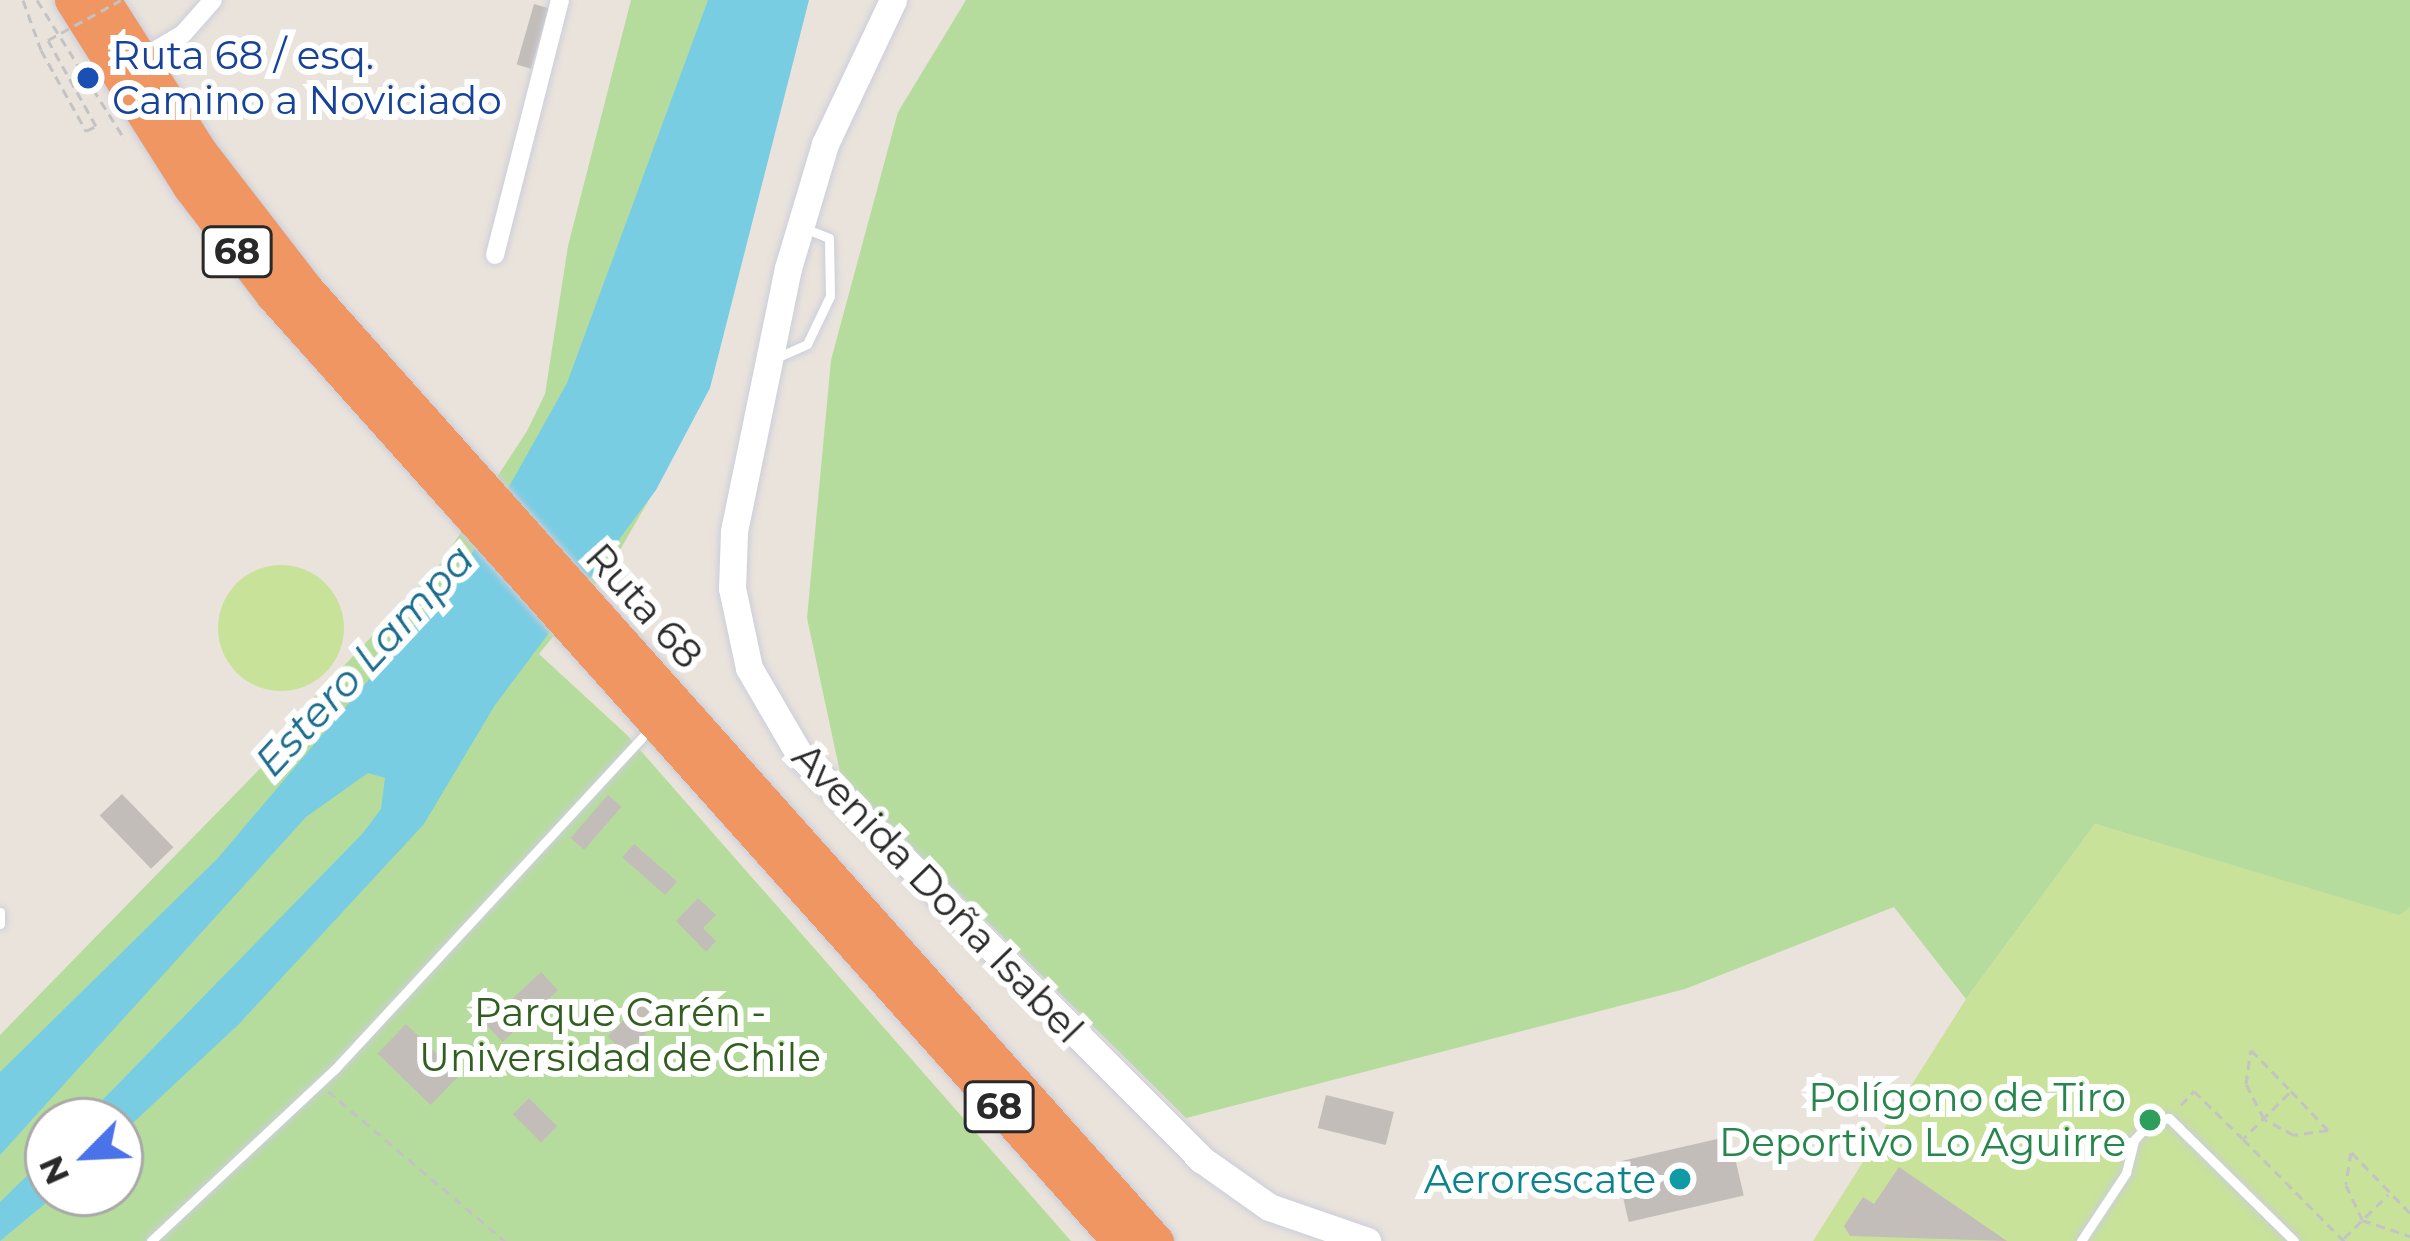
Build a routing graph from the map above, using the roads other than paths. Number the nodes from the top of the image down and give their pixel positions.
1 (104, 0) edge
2 (213, 0) edge
3 (560, 0) edge
4 (893, 0) edge
5 (58, 8) edge
6 (139, 60) junction
7 (798, 227) junction
8 (494, 255) dead end
9 (770, 358) junction
10 (445, 469) junction
11 (578, 618) junction
12 (656, 724) junction
13 (0, 912) edge
14 (0, 924) edge
15 (880, 972) junction
16 (1038, 1106) junction
17 (151, 1241) edge
18 (1088, 1241) edge
19 (1118, 1241) edge
20 (1157, 1241) edge
21 (1183, 1241) edge
22 (1367, 1241) edge
23 (2081, 1241) edge
24 (2294, 1241) edge

1 - 6 highway, Ruta 68 / 68
2 - 6 street
3 - 8 street
4 - 7 street, Avenida Doña Isabel
5 - 10 highway, Ruta 68 / 68
6 - 10 highway, Ruta 68 / 68
7 - 9 street, Avenida Doña Isabel
7 - 9 lane
9 - 22 street, Avenida Doña Isabel
10 - 11 highway, Ruta 68 / 68
11 - 12 highway, Ruta 68 / 68
11 - 16 highway, Ruta 68 / 68
12 - 15 highway, Ruta 68 / 68
12 - 17 lane
13 - 14 lane
15 - 18 highway
15 - 19 highway, Ruta 68 / 68
16 - 20 highway, Ruta 68 / 68
16 - 21 highway
23 - 24 lane

